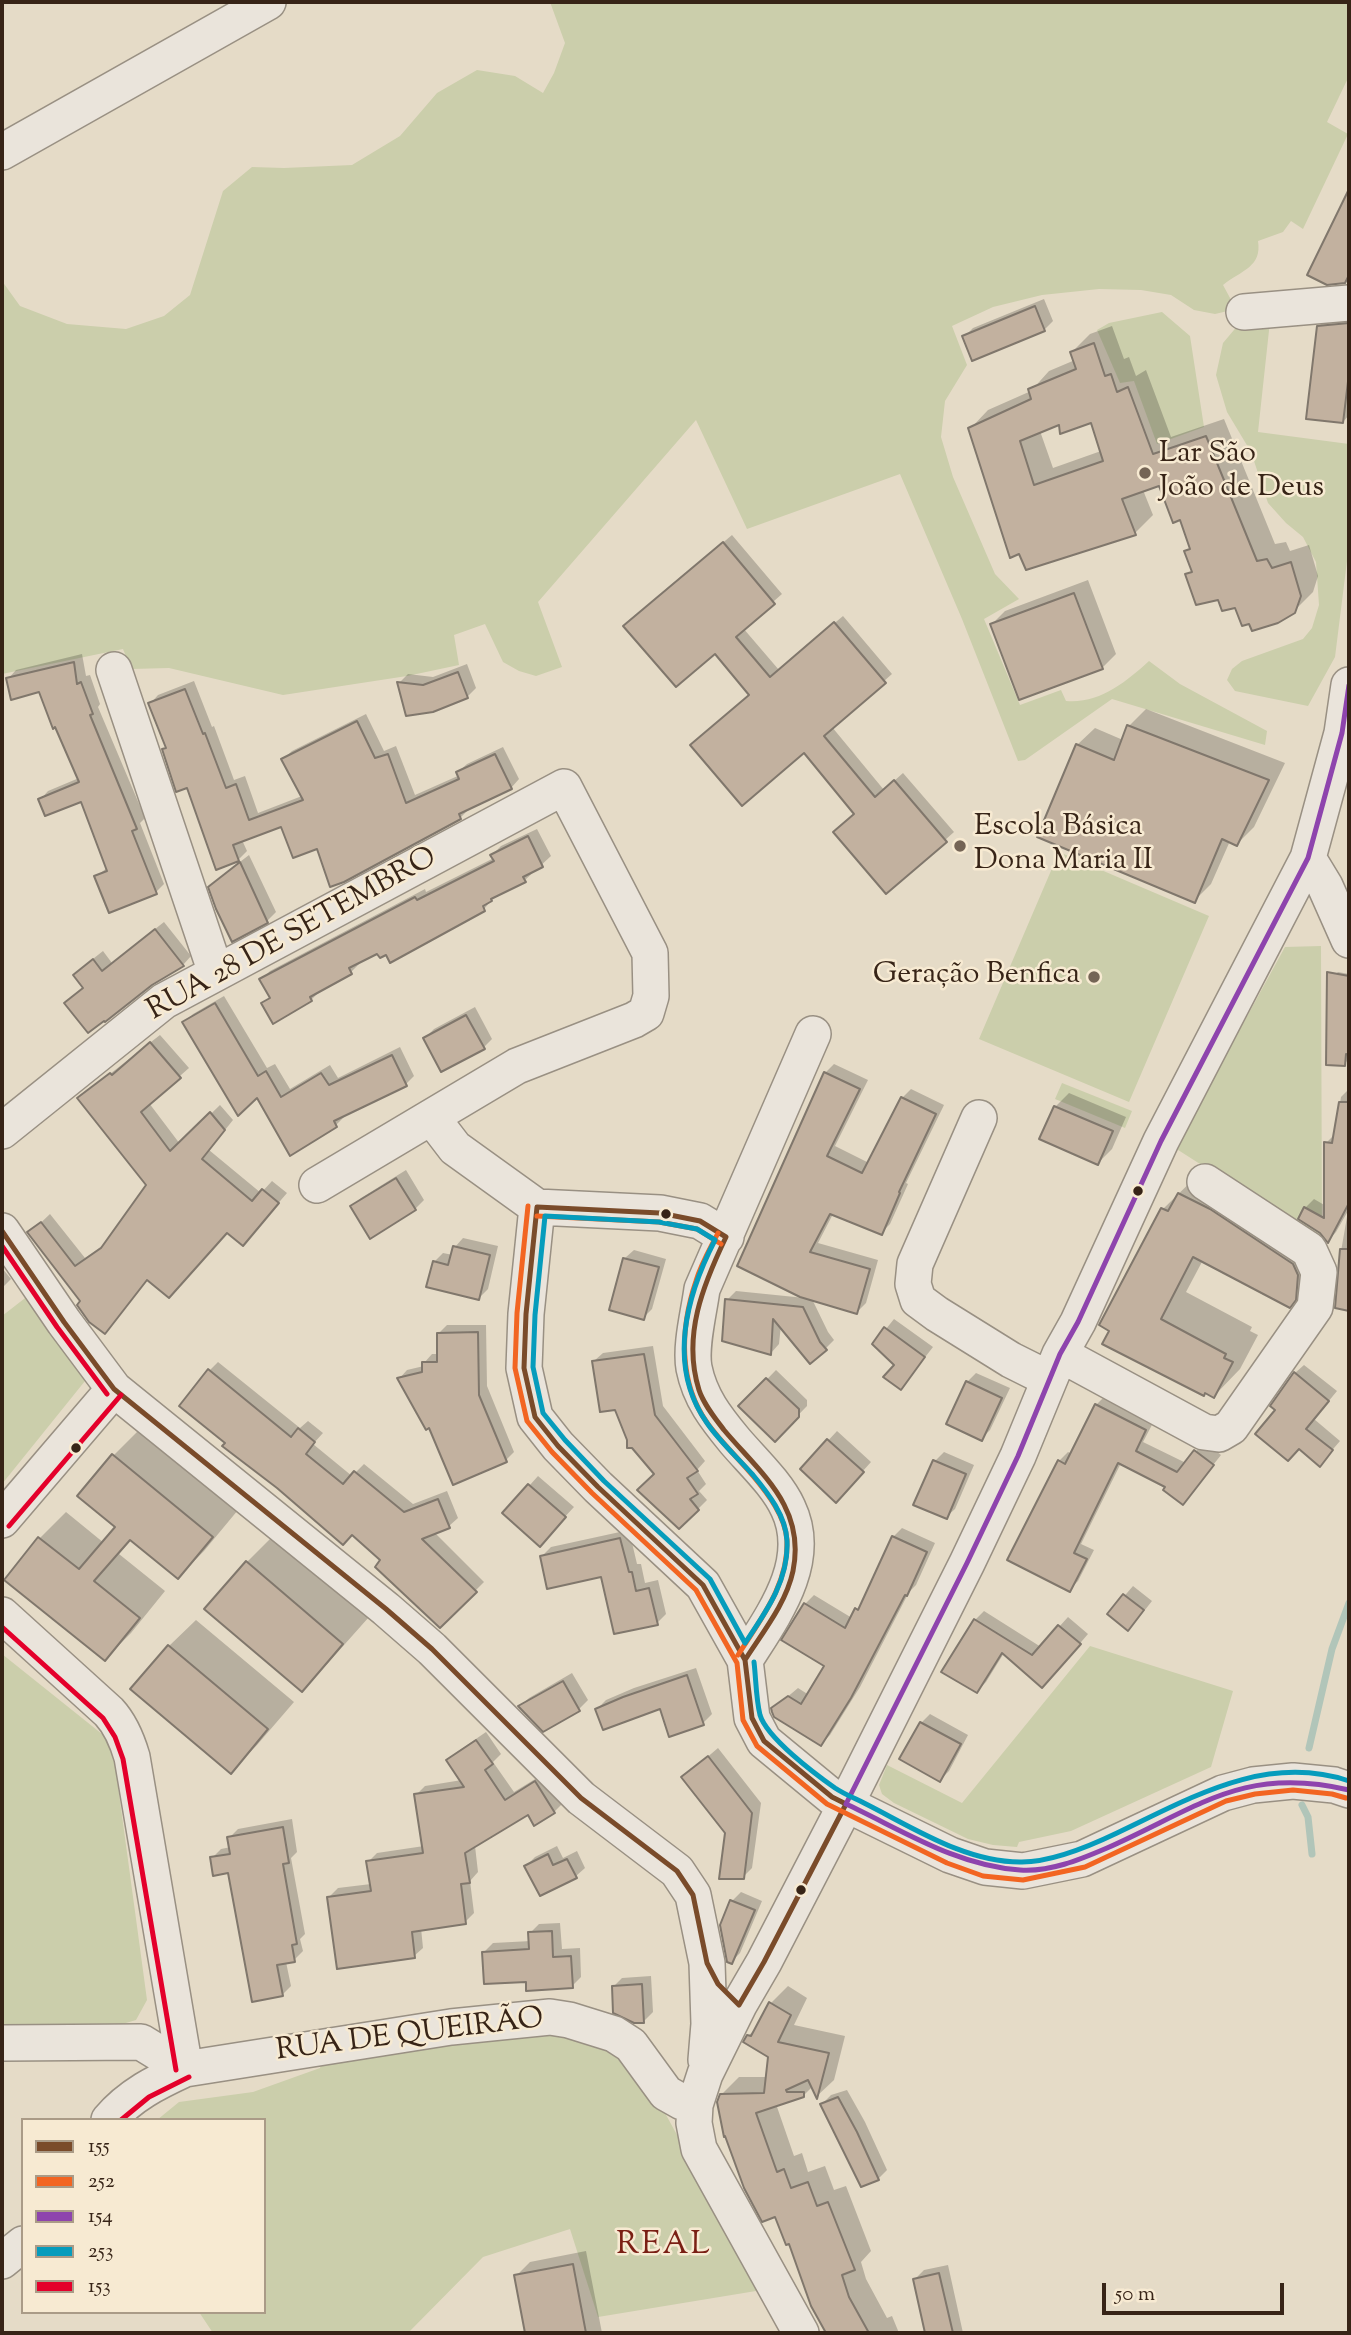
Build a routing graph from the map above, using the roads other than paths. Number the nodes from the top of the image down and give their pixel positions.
1 (268, 2) edge
2 (215, 15) edge
3 (2, 152) edge
4 (1349, 303) edge
5 (1244, 312) dead end
6 (114, 670) dead end
7 (1349, 685) edge
8 (1346, 733) edge
9 (1308, 858) junction
10 (1349, 940) edge
11 (216, 973) junction
12 (813, 1034) dead end
13 (432, 1118) junction
14 (979, 1118) dead end
15 (2, 1132) edge
16 (1205, 1182) dead end
17 (317, 1185) dead end
18 (537, 1207) junction
19 (2, 1231) edge
20 (726, 1237) junction
21 (1055, 1366) junction
22 (114, 1389) junction
23 (2, 1520) edge
24 (2, 1615) edge
25 (745, 1660) junction
26 (1349, 1790) edge
27 (846, 1804) junction
28 (707, 1963) junction
29 (739, 2005) junction
30 (2, 2043) edge
31 (185, 2069) junction
32 (700, 2090) junction
33 (111, 2118) edge
34 (21, 2246) edge
35 (2, 2261) edge
36 (801, 2333) edge

1 - 2 street
2 - 3 street
4 - 5 street
6 - 11 street
7 - 8 street
8 - 9 street
9 - 10 street
9 - 21 street
11 - 13 street, RUA 28 DE SETEMBRO
11 - 15 street, RUA 28 DE SETEMBRO
12 - 20 street
13 - 17 street
13 - 18 street
14 - 21 street
16 - 21 street
18 - 20 street
18 - 25 street
19 - 22 street
20 - 25 street
21 - 27 street
22 - 23 street
22 - 28 street
24 - 31 street
25 - 27 street
26 - 27 street
27 - 29 street
28 - 29 street
28 - 32 street
29 - 32 street
30 - 31 street
31 - 32 street, RUA DE QUEIRÃO
31 - 33 street, RUA DE QUEIRÃO
32 - 36 street
34 - 35 street

